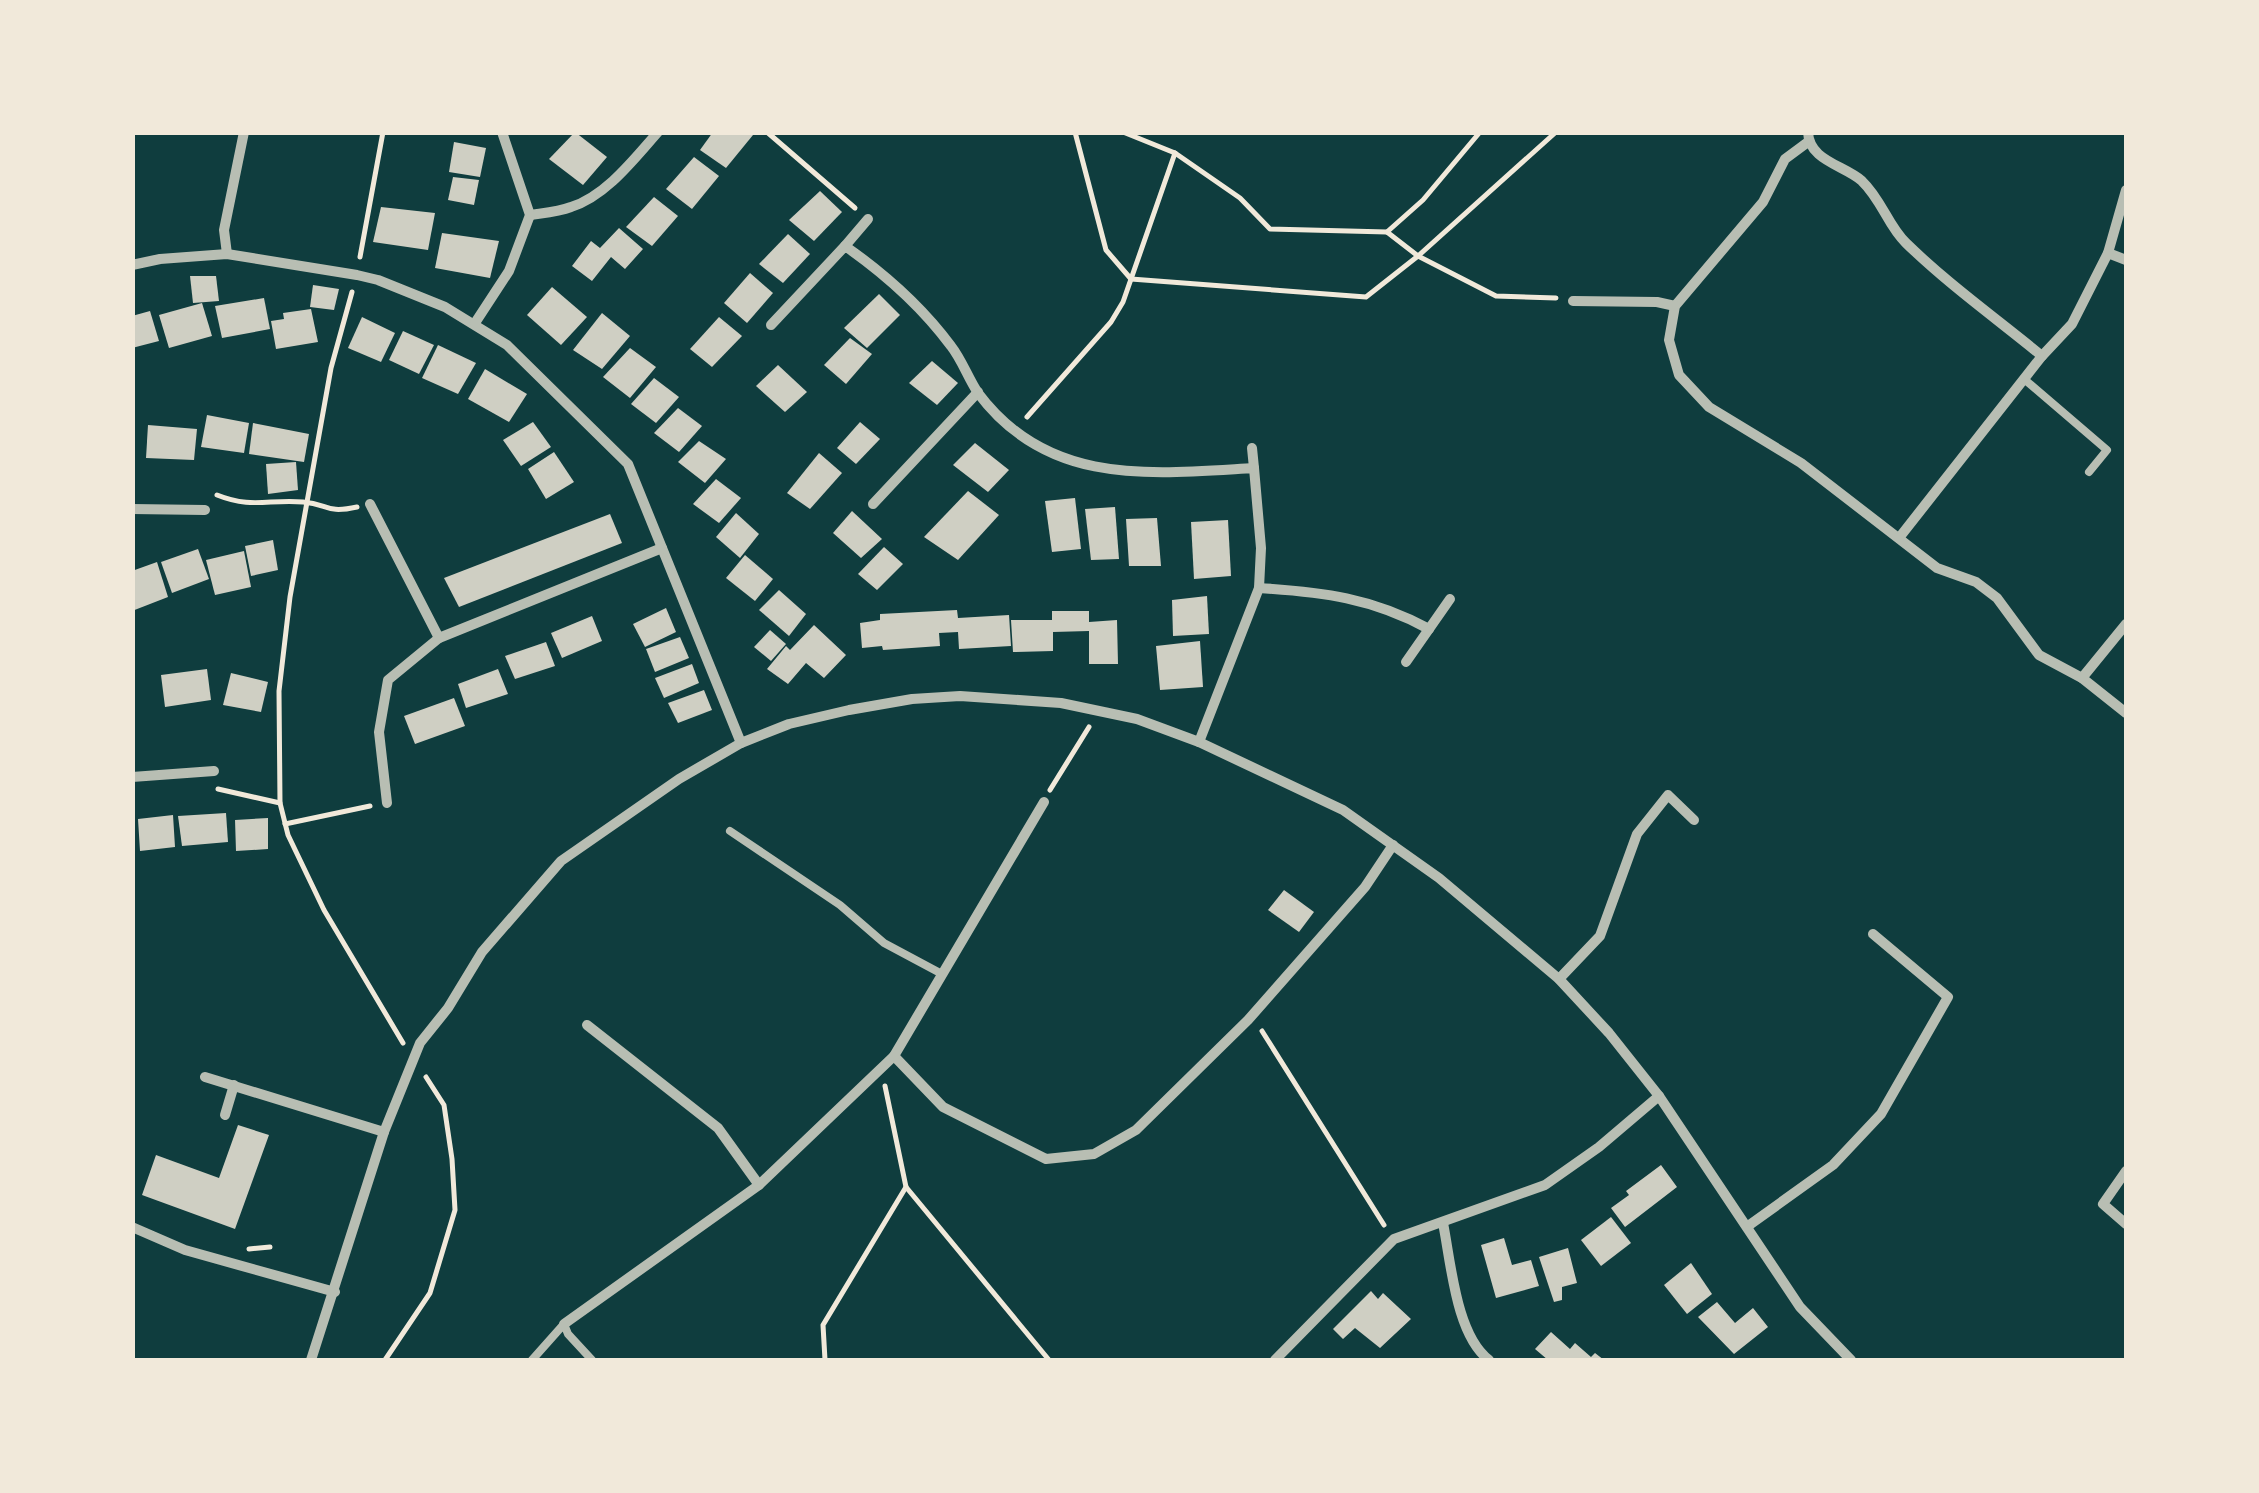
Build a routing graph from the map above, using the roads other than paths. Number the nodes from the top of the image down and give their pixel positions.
1 (244, 132) edge
2 (502, 132) edge
3 (658, 132) edge
4 (1808, 137) edge
5 (2126, 190) edge
6 (530, 216) junction
7 (868, 219) road end
8 (845, 246) junction
9 (2108, 252) junction
10 (227, 254) junction
11 (2126, 260) edge
12 (132, 265) edge
13 (1573, 301) road end
14 (1675, 306) junction
15 (476, 323) junction
16 (771, 326) dead end
17 (2042, 356) junction
18 (2024, 379) junction
19 (978, 392) junction
20 (1252, 448) dead end
21 (1254, 468) junction
22 (2089, 472) dead end
23 (370, 504) road end
24 (873, 504) dead end
25 (132, 509) edge
26 (205, 510) road end
27 (1900, 538) junction
28 (662, 548) junction
29 (1259, 588) junction
30 (1450, 599) dead end
31 (2126, 624) edge
32 (1429, 629) junction
33 (439, 638) junction
34 (1406, 662) dead end
35 (2082, 678) junction
36 (2126, 713) edge
37 (1200, 742) junction
38 (742, 743) junction
39 (214, 771) road end
40 (132, 777) edge
41 (1044, 802) road end
42 (387, 803) road end
43 (1694, 820) dead end
44 (730, 831) dead end
45 (1393, 845) junction
46 (1873, 934) dead end
47 (942, 974) junction
48 (1558, 979) junction
49 (586, 1025) dead end
50 (894, 1056) junction
51 (205, 1076) dead end
52 (234, 1085) junction
53 (1659, 1096) junction
54 (225, 1115) dead end
55 (384, 1132) junction
56 (2126, 1170) edge
57 (760, 1185) junction
58 (1443, 1223) junction
59 (2126, 1224) edge
60 (1748, 1226) junction
61 (132, 1228) edge
62 (335, 1292) junction
63 (564, 1324) junction
64 (311, 1360) edge
65 (532, 1360) edge
66 (592, 1360) edge
67 (1275, 1360) edge
68 (1490, 1360) edge
69 (1851, 1360) edge

1 - 10 street
2 - 6 street
3 - 6 street
4 - 14 street
4 - 17 street
5 - 9 street
6 - 15 street
7 - 8 street
8 - 16 street
8 - 19 street
9 - 11 street
9 - 17 street
10 - 12 street
10 - 15 street
13 - 14 street
14 - 27 street
15 - 28 street
17 - 18 street
18 - 22 lane
18 - 27 street
19 - 21 street
19 - 24 street
20 - 21 street
21 - 29 street
23 - 33 street
25 - 26 street
27 - 35 street
28 - 33 street
28 - 38 street
29 - 32 street
29 - 37 street
30 - 32 street
31 - 35 street
32 - 34 street
33 - 42 street
35 - 36 street
37 - 38 street
37 - 45 street
38 - 55 street
39 - 40 street
41 - 47 street
43 - 48 street
44 - 47 lane
45 - 48 street
45 - 50 street
46 - 60 street
47 - 50 street
48 - 53 street
49 - 57 street
50 - 57 street
51 - 52 street
52 - 54 street
52 - 55 street
53 - 58 street
53 - 60 street
55 - 62 street
56 - 59 street
57 - 63 street
58 - 67 street
58 - 68 street
60 - 69 street
61 - 62 street
62 - 64 street
63 - 65 lane
63 - 66 lane

